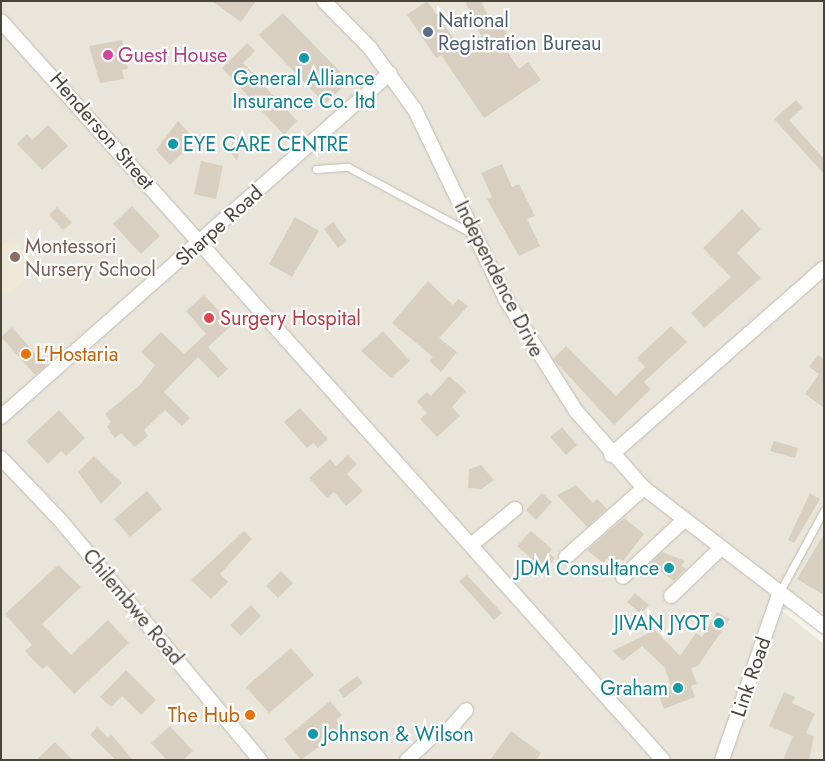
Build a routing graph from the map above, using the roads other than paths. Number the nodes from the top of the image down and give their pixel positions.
1 (324, 1) edge
2 (1, 21) edge
3 (390, 73) junction
4 (316, 169) dead end
5 (474, 234) junction
6 (199, 244) junction
7 (824, 268) edge
8 (1, 417) edge
9 (611, 455) junction
10 (1, 458) edge
11 (644, 488) junction
12 (515, 509) dead end
13 (824, 510) edge
14 (684, 520) junction
15 (471, 545) junction
16 (720, 548) junction
17 (566, 557) dead end
18 (622, 577) dead end
19 (779, 594) junction
20 (671, 596) dead end
21 (824, 626) edge
22 (466, 710) dead end
23 (260, 760) edge
24 (407, 760) edge
25 (663, 760) edge
26 (722, 760) edge

1 - 3 street, Independence Drive
2 - 6 street, Henderson Street
3 - 5 street, Independence Drive
3 - 6 street, Sharpe Road
4 - 5 lane
5 - 9 street, Independence Drive
6 - 8 street, Sharpe Road
6 - 15 street, Henderson Street
7 - 9 street
9 - 11 street, Independence Drive
10 - 23 street, Chilembwe Road
11 - 14 street, Independence Drive
11 - 17 street
12 - 15 street
13 - 19 lane
14 - 16 street, Independence Drive
14 - 18 street
15 - 25 street, Henderson Street
16 - 19 street, Independence Drive
16 - 20 street
19 - 21 street, Independence Drive
19 - 26 street, Link Road
22 - 24 street

